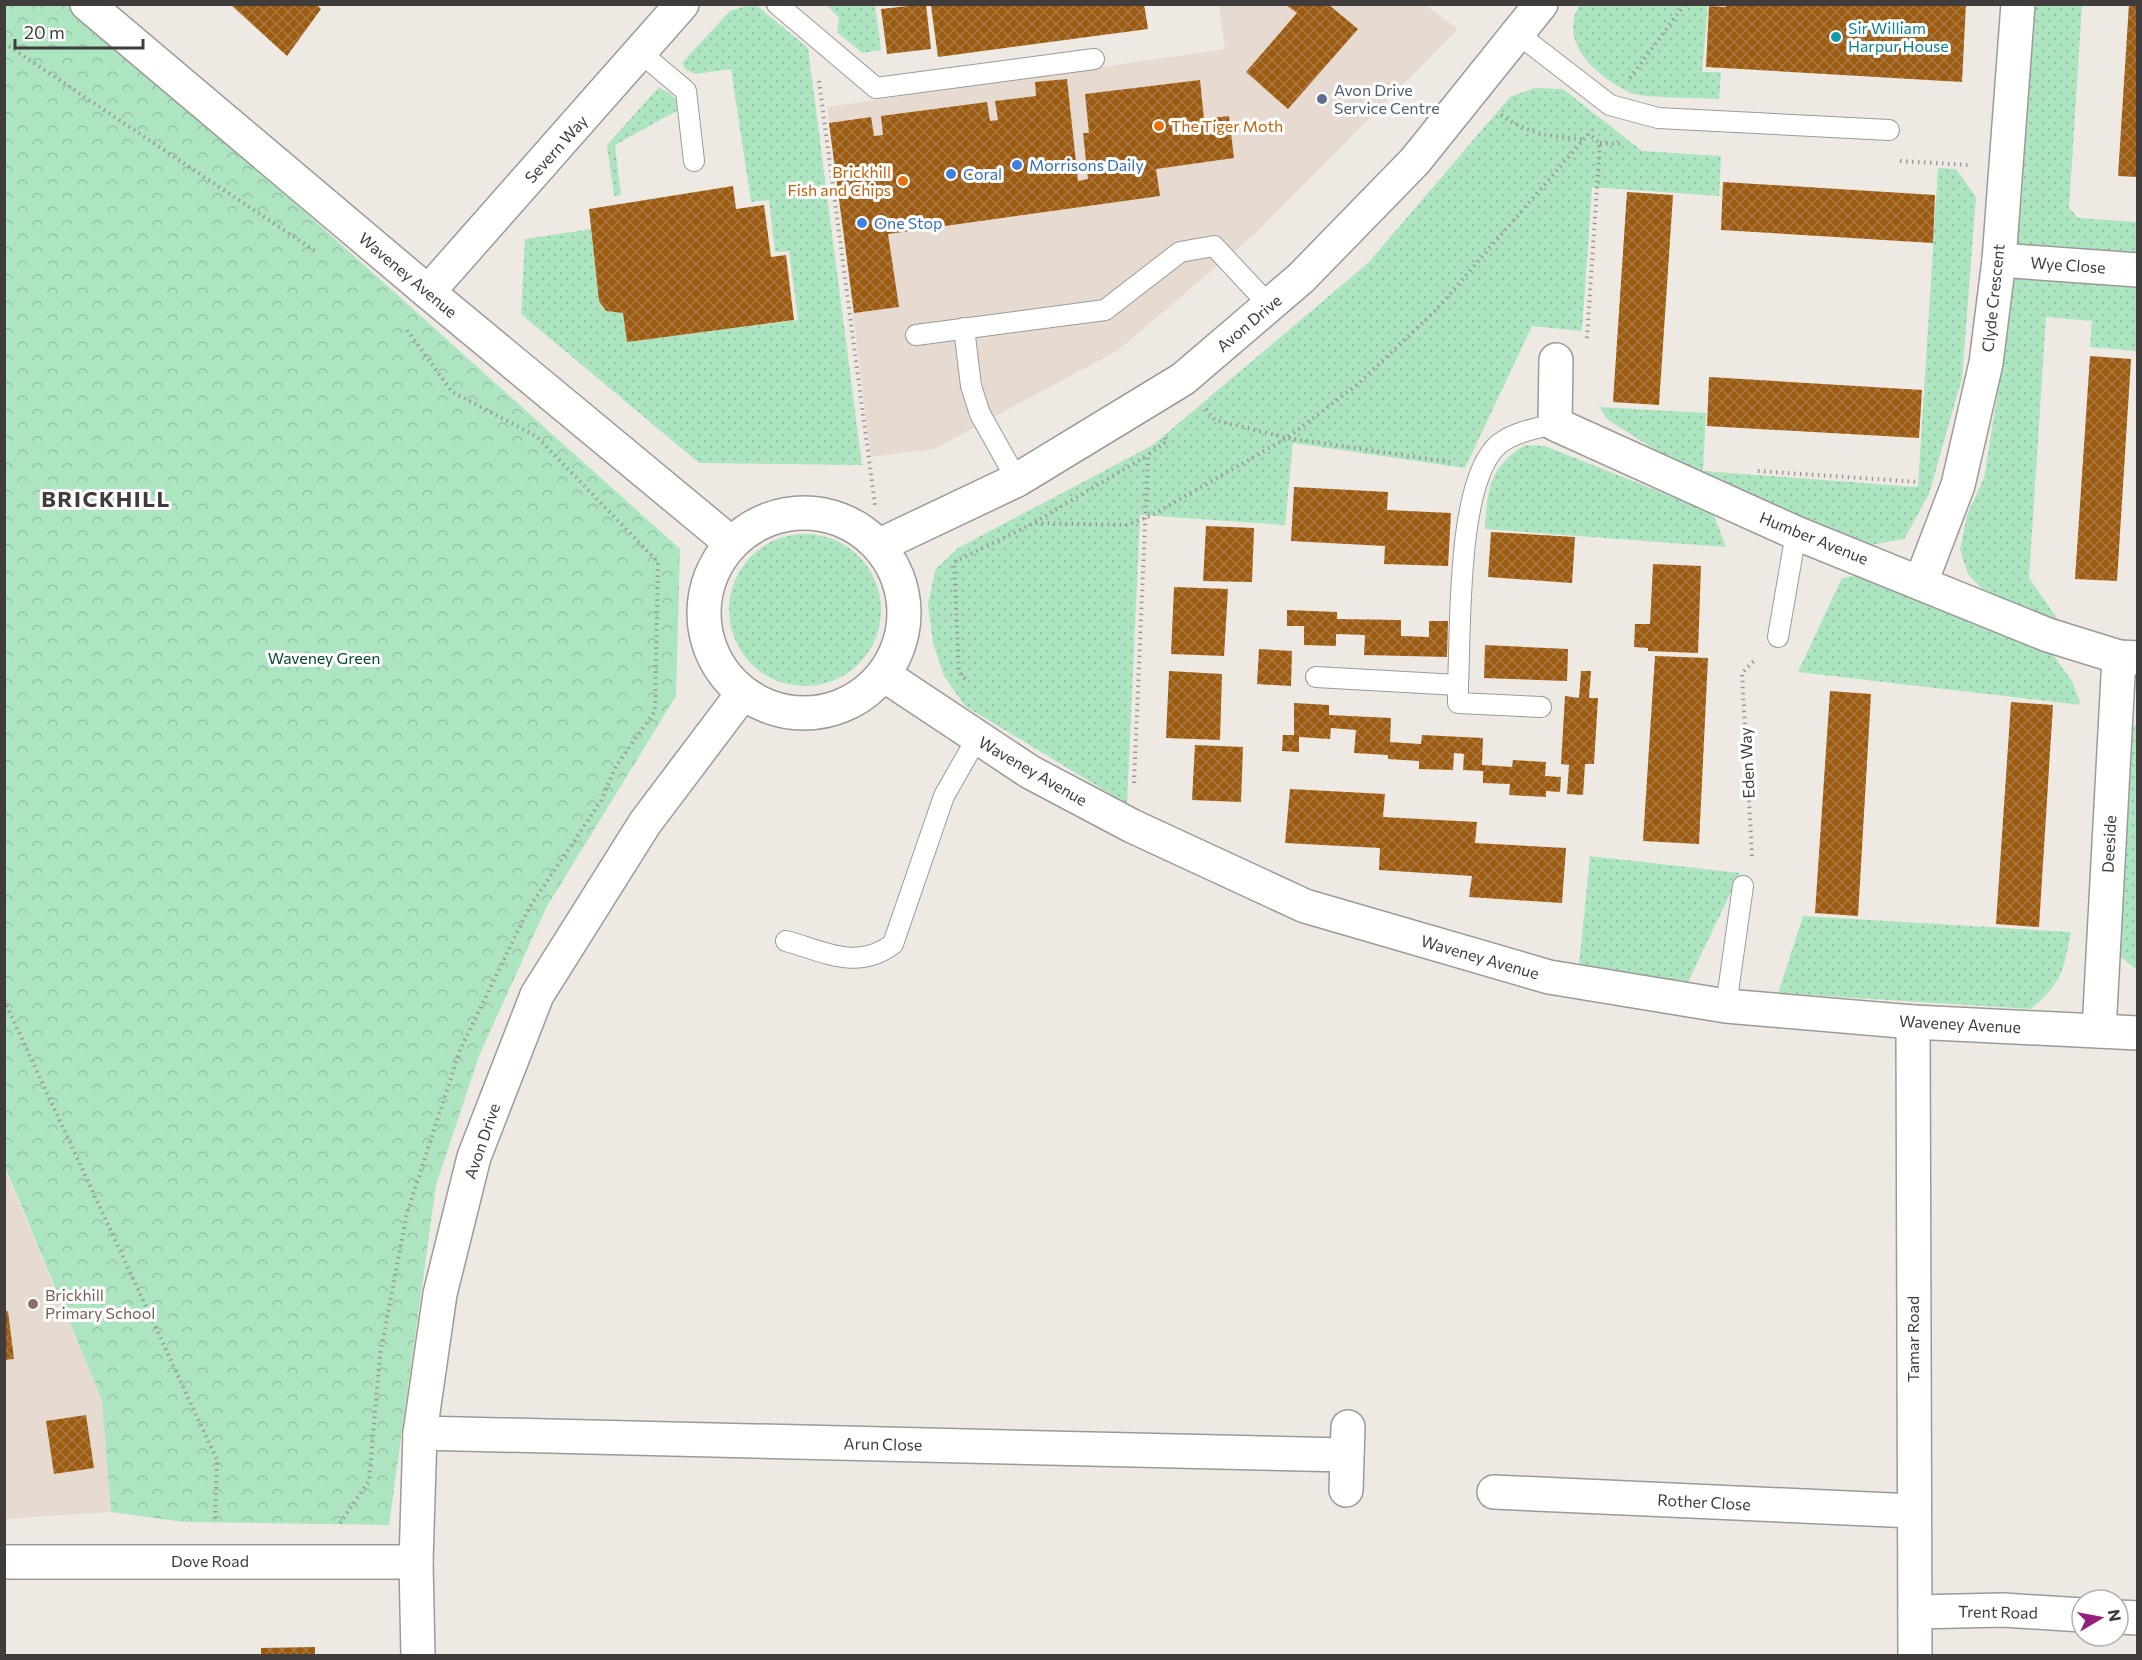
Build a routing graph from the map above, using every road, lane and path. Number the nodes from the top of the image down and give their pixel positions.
1 (87, 4) edge
2 (682, 4) edge
3 (777, 4) edge
4 (1541, 4) edge
5 (1685, 4) edge
6 (2018, 4) edge
7 (1518, 34) junction
8 (813, 36) junction
9 (4, 43) edge
10 (642, 53) junction
11 (1094, 59) dead end
12 (1469, 91) junction
13 (1610, 105) junction
14 (1888, 130) dead end
15 (1589, 134) junction
16 (1585, 140) junction
17 (694, 161) dead end
18 (318, 254) dead end
19 (1999, 260) junction
20 (2138, 270) edge
21 (428, 292) junction
22 (1270, 306) junction
23 (399, 318) dead end
24 (964, 328) junction
25 (916, 335) dead end
26 (1587, 342) dead end
27 (1556, 360) dead end
28 (1183, 379) junction
29 (1143, 404) junction
30 (1555, 424) junction
31 (1287, 438) junction
32 (1149, 455) junction
33 (1484, 466) junction
34 (1751, 470) dead end
35 (1017, 480) junction
36 (1958, 484) junction
37 (1146, 518) junction
38 (1034, 523) junction
39 (1796, 533) junction
40 (731, 543) junction
41 (880, 545) junction
42 (1922, 582) junction
43 (1778, 638) joint
44 (2128, 657) edge
45 (884, 675) junction
46 (1316, 677) dead end
47 (1458, 685) junction
48 (973, 687) dead end
49 (743, 693) junction
50 (1541, 707) dead end
51 (977, 738) junction
52 (1124, 783) dead end
53 (1743, 886) joint
54 (786, 941) dead end
55 (4, 1000) edge
56 (1726, 1006) junction
57 (1913, 1022) junction
58 (2099, 1031) junction
59 (2138, 1033) edge
60 (420, 1432) junction
61 (1346, 1490) dead end
62 (1494, 1492) dead end
63 (1913, 1511) junction
64 (334, 1531) dead end
65 (214, 1561) junction
66 (4, 1562) edge
67 (416, 1562) junction
68 (1915, 1612) junction
69 (2070, 1614) edge
70 (418, 1656) edge
71 (1915, 1656) edge

1 - 21 street, Waveney Avenue
2 - 10 street, Severn Way
3 - 8 lane
4 - 7 street, Avon Drive
5 - 13 path
6 - 19 street, Clyde Crescent
7 - 12 street, Avon Drive
7 - 13 lane
8 - 11 lane
8 - 41 path
9 - 18 path
10 - 17 lane
10 - 21 street, Severn Way
12 - 16 path
12 - 22 street, Avon Drive
13 - 14 lane
13 - 15 path
15 - 16 path
15 - 26 path
16 - 31 path
19 - 20 street, Wye Close
19 - 36 street, Clyde Crescent
21 - 40 street, Waveney Avenue
22 - 24 lane
22 - 28 street, Avon Drive
23 - 64 path
24 - 25 lane
24 - 35 lane
27 - 30 street
28 - 29 street, Avon Drive
28 - 31 path
29 - 32 path
29 - 35 street, Avon Drive
30 - 33 lane
30 - 39 street, Humber Avenue
31 - 33 path
31 - 37 path
32 - 37 path
32 - 38 path
33 - 47 lane
34 - 36 path
35 - 41 street, Avon Drive
36 - 42 street, Clyde Crescent
37 - 38 path
37 - 52 path
38 - 48 path
39 - 42 street, Humber Avenue
39 - 43 lane
40 - 41 street
40 - 49 street
41 - 45 street
42 - 44 street, Humber Avenue
43 - 53 path, Eden Way
44 - 58 street, Deeside
45 - 49 street
45 - 51 street, Waveney Avenue
46 - 47 lane
47 - 50 lane
49 - 60 street, Avon Drive
51 - 54 lane
51 - 56 street, Waveney Avenue
53 - 56 lane
55 - 65 path
56 - 57 street, Waveney Avenue
57 - 58 street, Waveney Avenue
57 - 63 street, Tamar Road
58 - 59 street, Waveney Avenue
60 - 61 street, Arun Close
60 - 67 street, Avon Drive
62 - 63 street, Rother Close
63 - 68 street, Tamar Road
65 - 66 street, Dove Road
65 - 67 street, Dove Road
67 - 70 street, Avon Drive
68 - 69 street, Trent Road
68 - 71 street, Tamar Road

